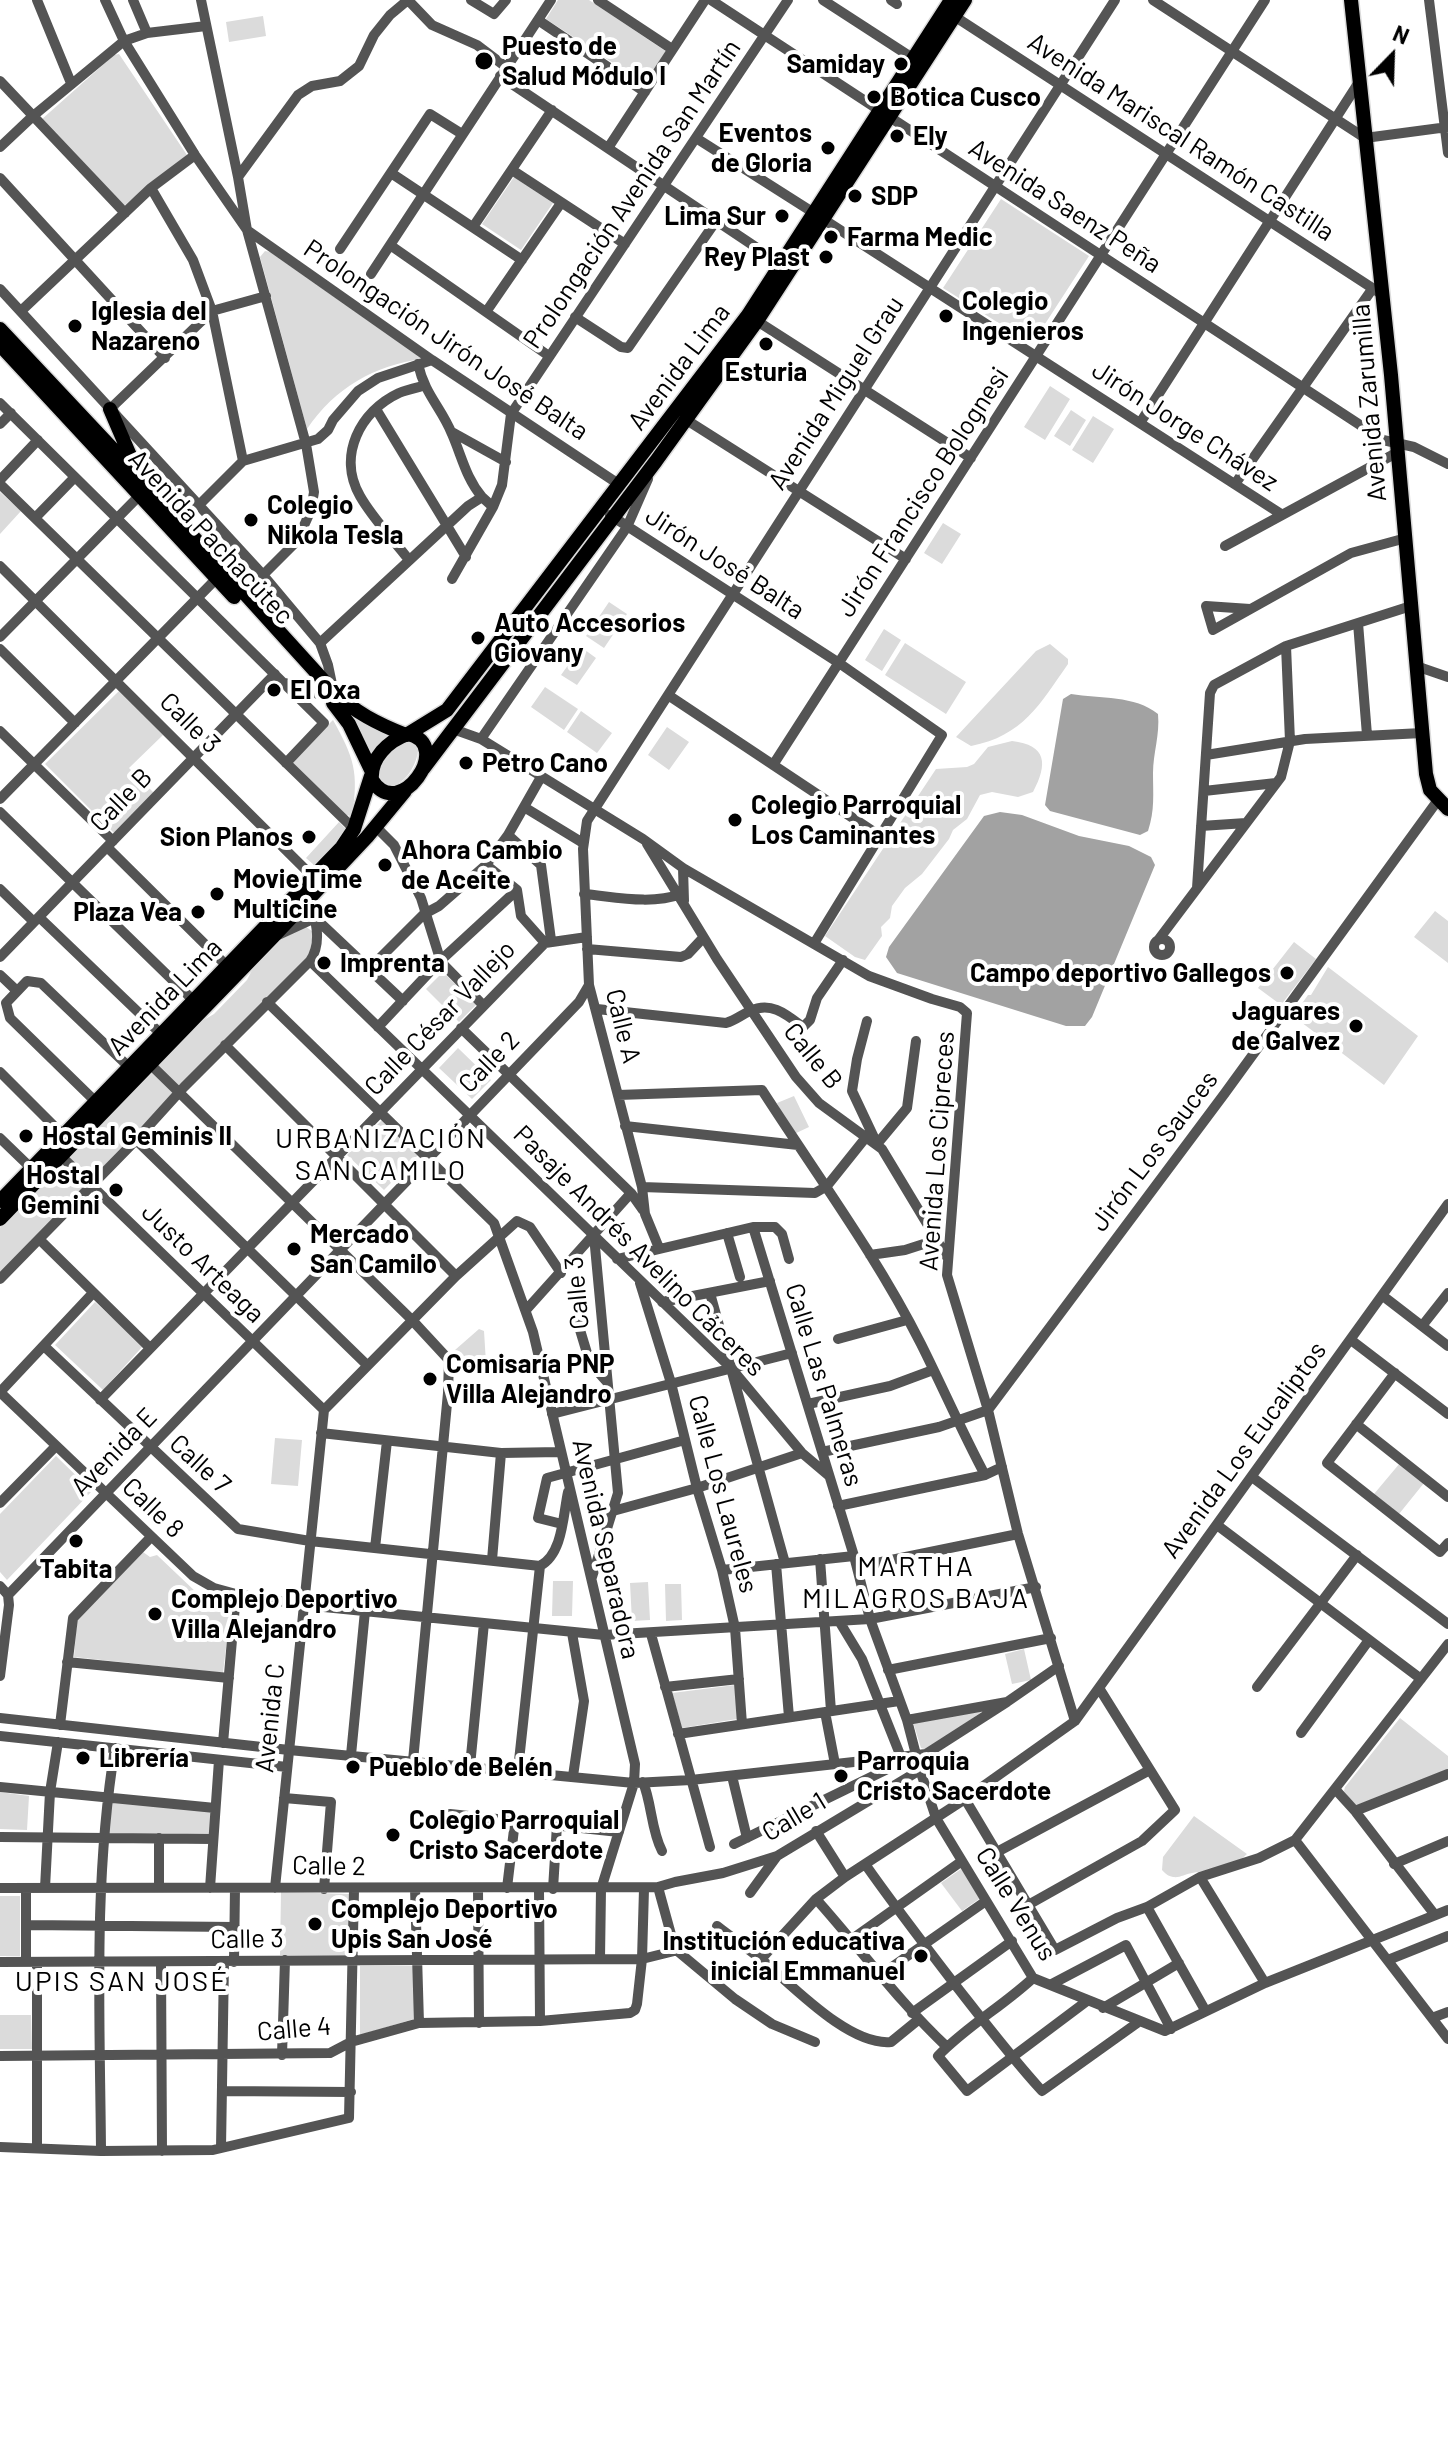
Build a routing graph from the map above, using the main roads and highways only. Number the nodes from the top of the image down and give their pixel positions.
1 (951, 0) edge
2 (965, 0) edge
3 (1351, 0) edge
4 (884, 115) junction
5 (819, 216) junction
6 (0, 329) edge
7 (0, 345) edge
8 (110, 409) road end
9 (140, 478) junction
10 (608, 513) junction
11 (330, 694) junction
12 (407, 734) junction
13 (423, 769) junction
14 (372, 774) junction
15 (405, 791) junction
16 (1443, 804) edge
17 (56, 1152) junction
18 (0, 1201) edge
19 (0, 1219) edge

1 - 4 main road, Avenida Lima
2 - 4 main road, Avenida Lima
3 - 16 main road, Avenida Zarumilla
4 - 5 main road, Avenida Lima
5 - 10 main road, Avenida Lima
5 - 10 main road, Avenida Lima
6 - 9 main road, Avenida Pachacútec
7 - 11 main road, Avenida Pachacútec
8 - 9 main road
9 - 11 main road, Avenida Pachacútec
10 - 12 main road, Avenida Lima
10 - 13 main road, Avenida Lima
11 - 12 main road, Avenida Pachacútec
11 - 14 main road, Avenida Pachacútec
12 - 13 main road
12 - 14 main road
13 - 15 main road
14 - 15 main road
14 - 17 main road, Avenida Lima
15 - 17 main road, Avenida Lima
17 - 18 main road, Avenida Lima
17 - 19 main road, Avenida Lima

